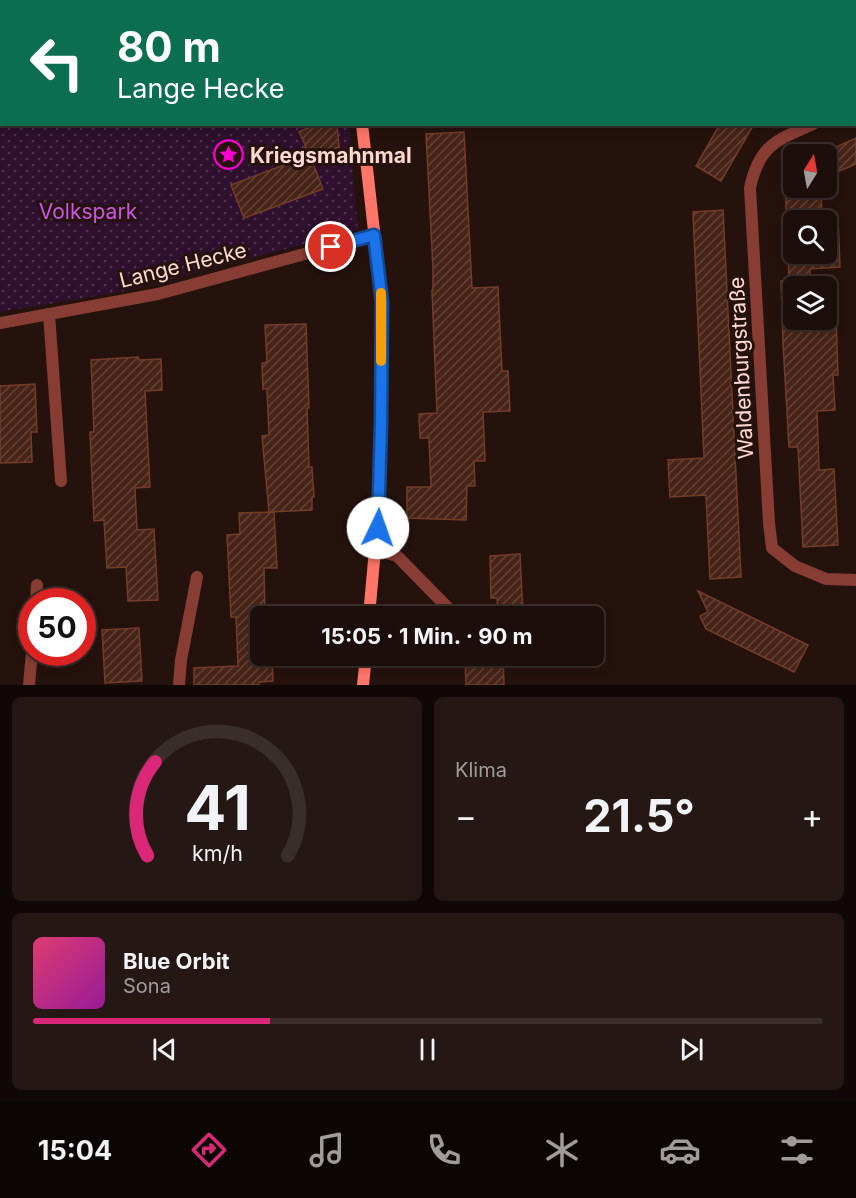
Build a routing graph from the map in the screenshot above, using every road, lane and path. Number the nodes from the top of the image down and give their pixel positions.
1 (362, 126) edge
2 (809, 126) edge
3 (374, 235) junction
4 (49, 314) junction
5 (0, 323) edge
6 (61, 481) dead end
7 (376, 550) junction
8 (197, 577) dead end
9 (856, 580) edge
10 (37, 585) dead end
11 (37, 588) edge
12 (370, 606) edge
13 (446, 606) edge
14 (31, 666) edge
15 (365, 666) edge
16 (29, 685) edge
17 (180, 685) edge
18 (363, 685) edge

1 - 3 main road
2 - 9 street, Waldenburgstraße
3 - 4 street, Lange Hecke
3 - 7 main road
4 - 5 street, Lange Hecke
4 - 6 street
7 - 12 main road
7 - 13 street
8 - 17 street
10 - 11 street
14 - 16 street
15 - 18 main road

